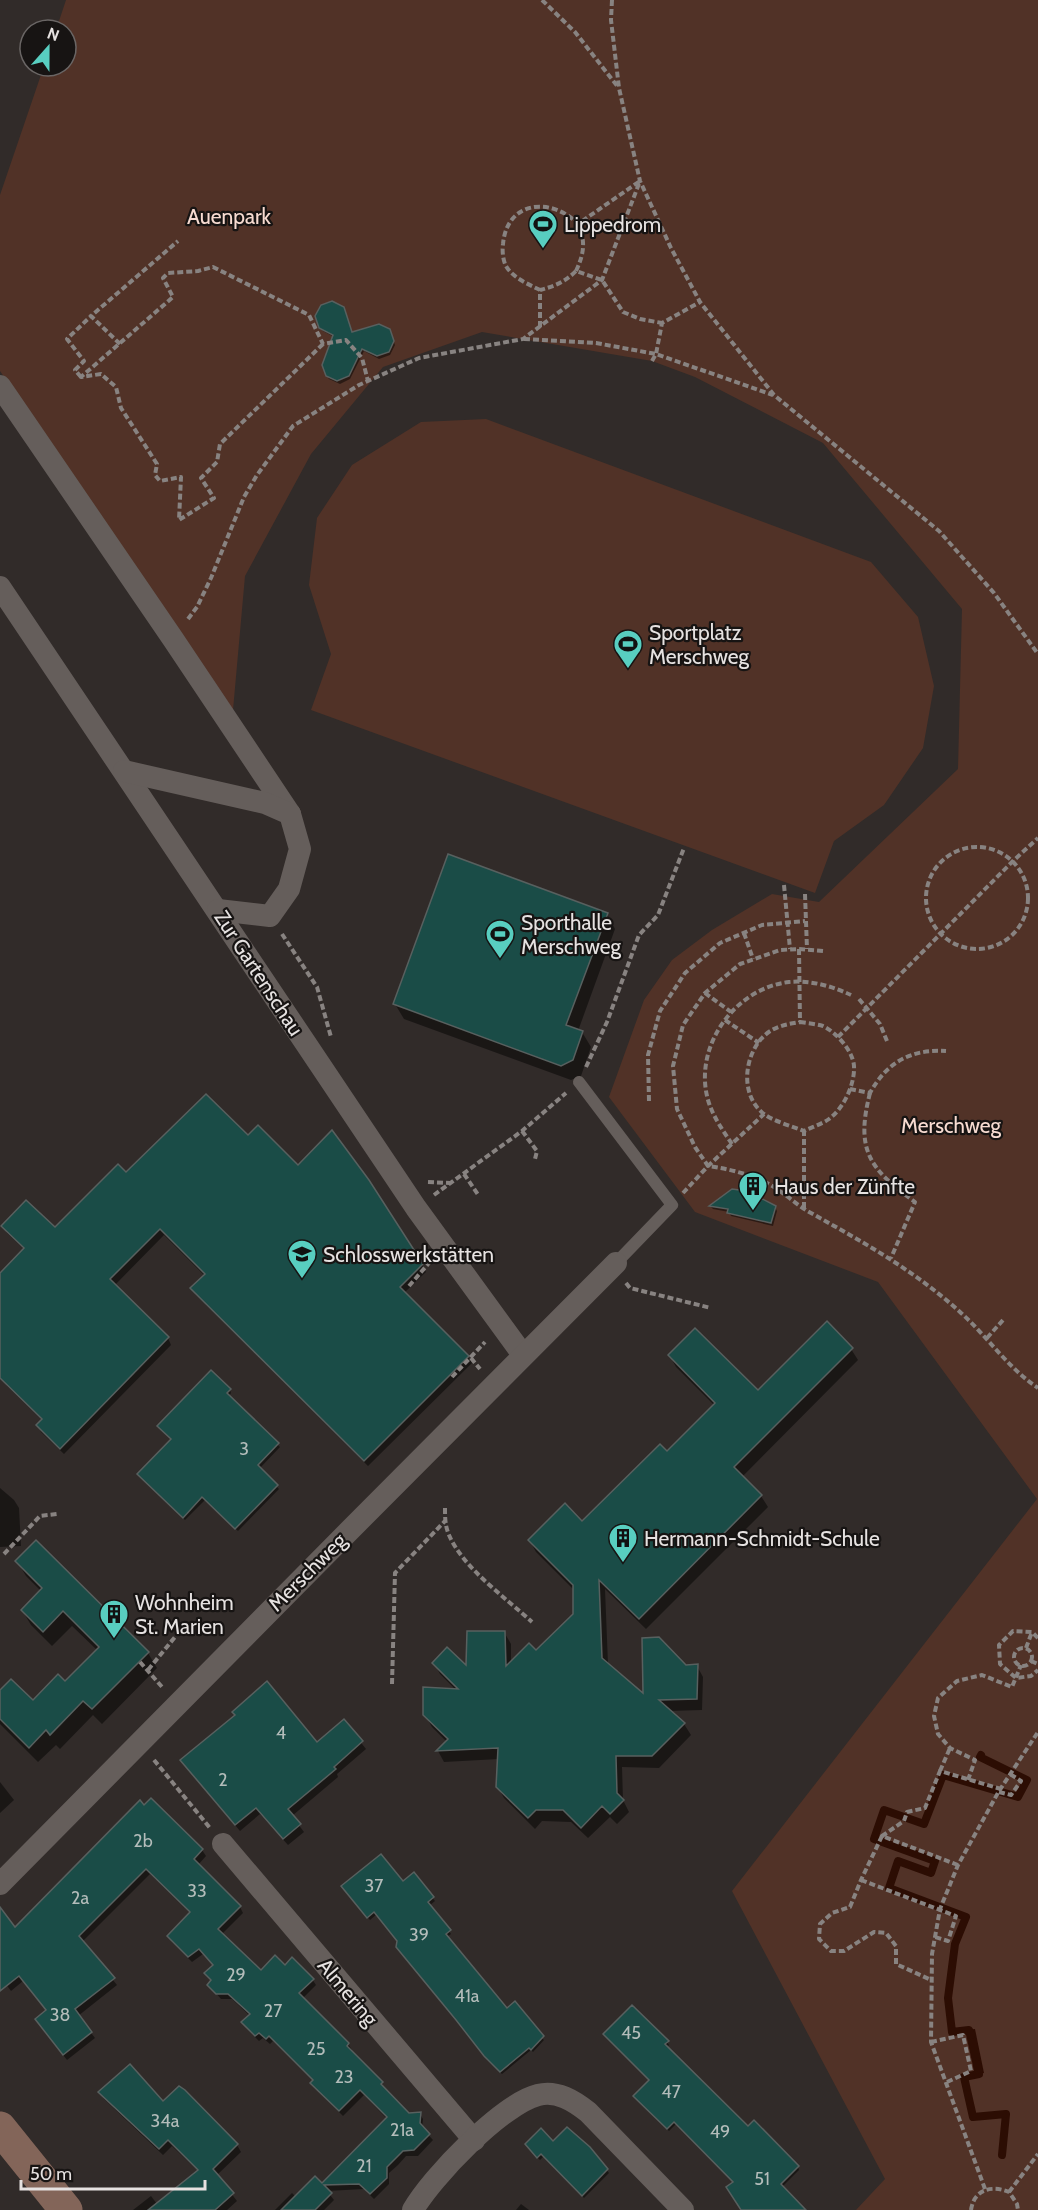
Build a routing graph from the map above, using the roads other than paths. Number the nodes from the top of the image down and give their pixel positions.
1 (0, 386) edge
2 (0, 587) edge
3 (124, 771) junction
4 (290, 814) junction
5 (218, 910) junction
6 (579, 1082) road end
7 (614, 1265) joint
8 (523, 1356) junction
9 (223, 1845) road end
10 (0, 1884) edge
11 (0, 2128) edge
12 (474, 2140) junction
13 (66, 2210) edge
14 (413, 2210) edge
15 (683, 2210) edge

1 - 4 street
2 - 3 street, Zur Gartenschau
3 - 4 street
3 - 5 street, Zur Gartenschau
4 - 5 street
5 - 8 street, Zur Gartenschau
6 - 7 lane
7 - 8 street, Merschweg
8 - 10 street, Merschweg
9 - 12 street, Almering
11 - 13 main road
12 - 14 street
12 - 15 street

